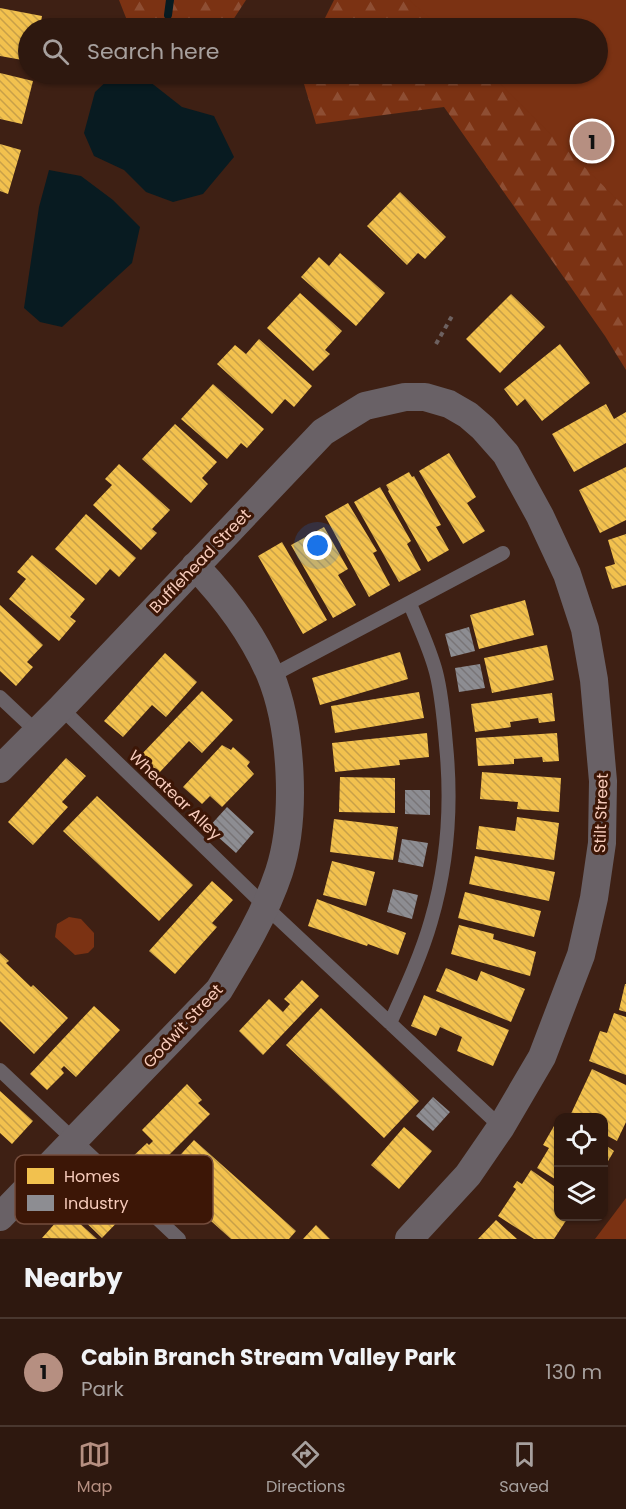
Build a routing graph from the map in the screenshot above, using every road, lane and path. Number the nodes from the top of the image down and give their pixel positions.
1 (452, 316) dead end
2 (436, 344) dead end
3 (425, 398) joint
4 (503, 554) dead end
5 (195, 566) junction
6 (410, 603) junction
7 (271, 676) junction
8 (0, 697) edge
9 (61, 708) junction
10 (36, 731) junction
11 (0, 768) edge
12 (266, 907) junction
13 (390, 1023) junction
14 (0, 1070) edge
15 (501, 1126) junction
16 (75, 1140) junction
17 (60, 1155) edge
18 (91, 1155) edge
19 (15, 1202) edge
20 (0, 1217) edge
21 (163, 1224) edge
22 (179, 1239) edge
23 (409, 1239) edge

1 - 2 path
3 - 5 street, Bufflehead Street
3 - 15 street, Stilt Street
4 - 6 lane
5 - 7 street, Godwit Street
5 - 9 street, Bufflehead Street
6 - 7 lane
6 - 13 lane
7 - 12 street, Godwit Street
8 - 10 lane
9 - 10 street, Bufflehead Street
9 - 12 lane, Wheatear Alley
10 - 11 street, Bufflehead Street
12 - 13 lane, Wheatear Alley
12 - 16 street, Godwit Street
13 - 15 lane, Wheatear Alley
14 - 16 lane
15 - 23 street, Stilt Street
16 - 17 street, Godwit Street
16 - 18 lane
19 - 20 street, Godwit Street
21 - 22 lane

